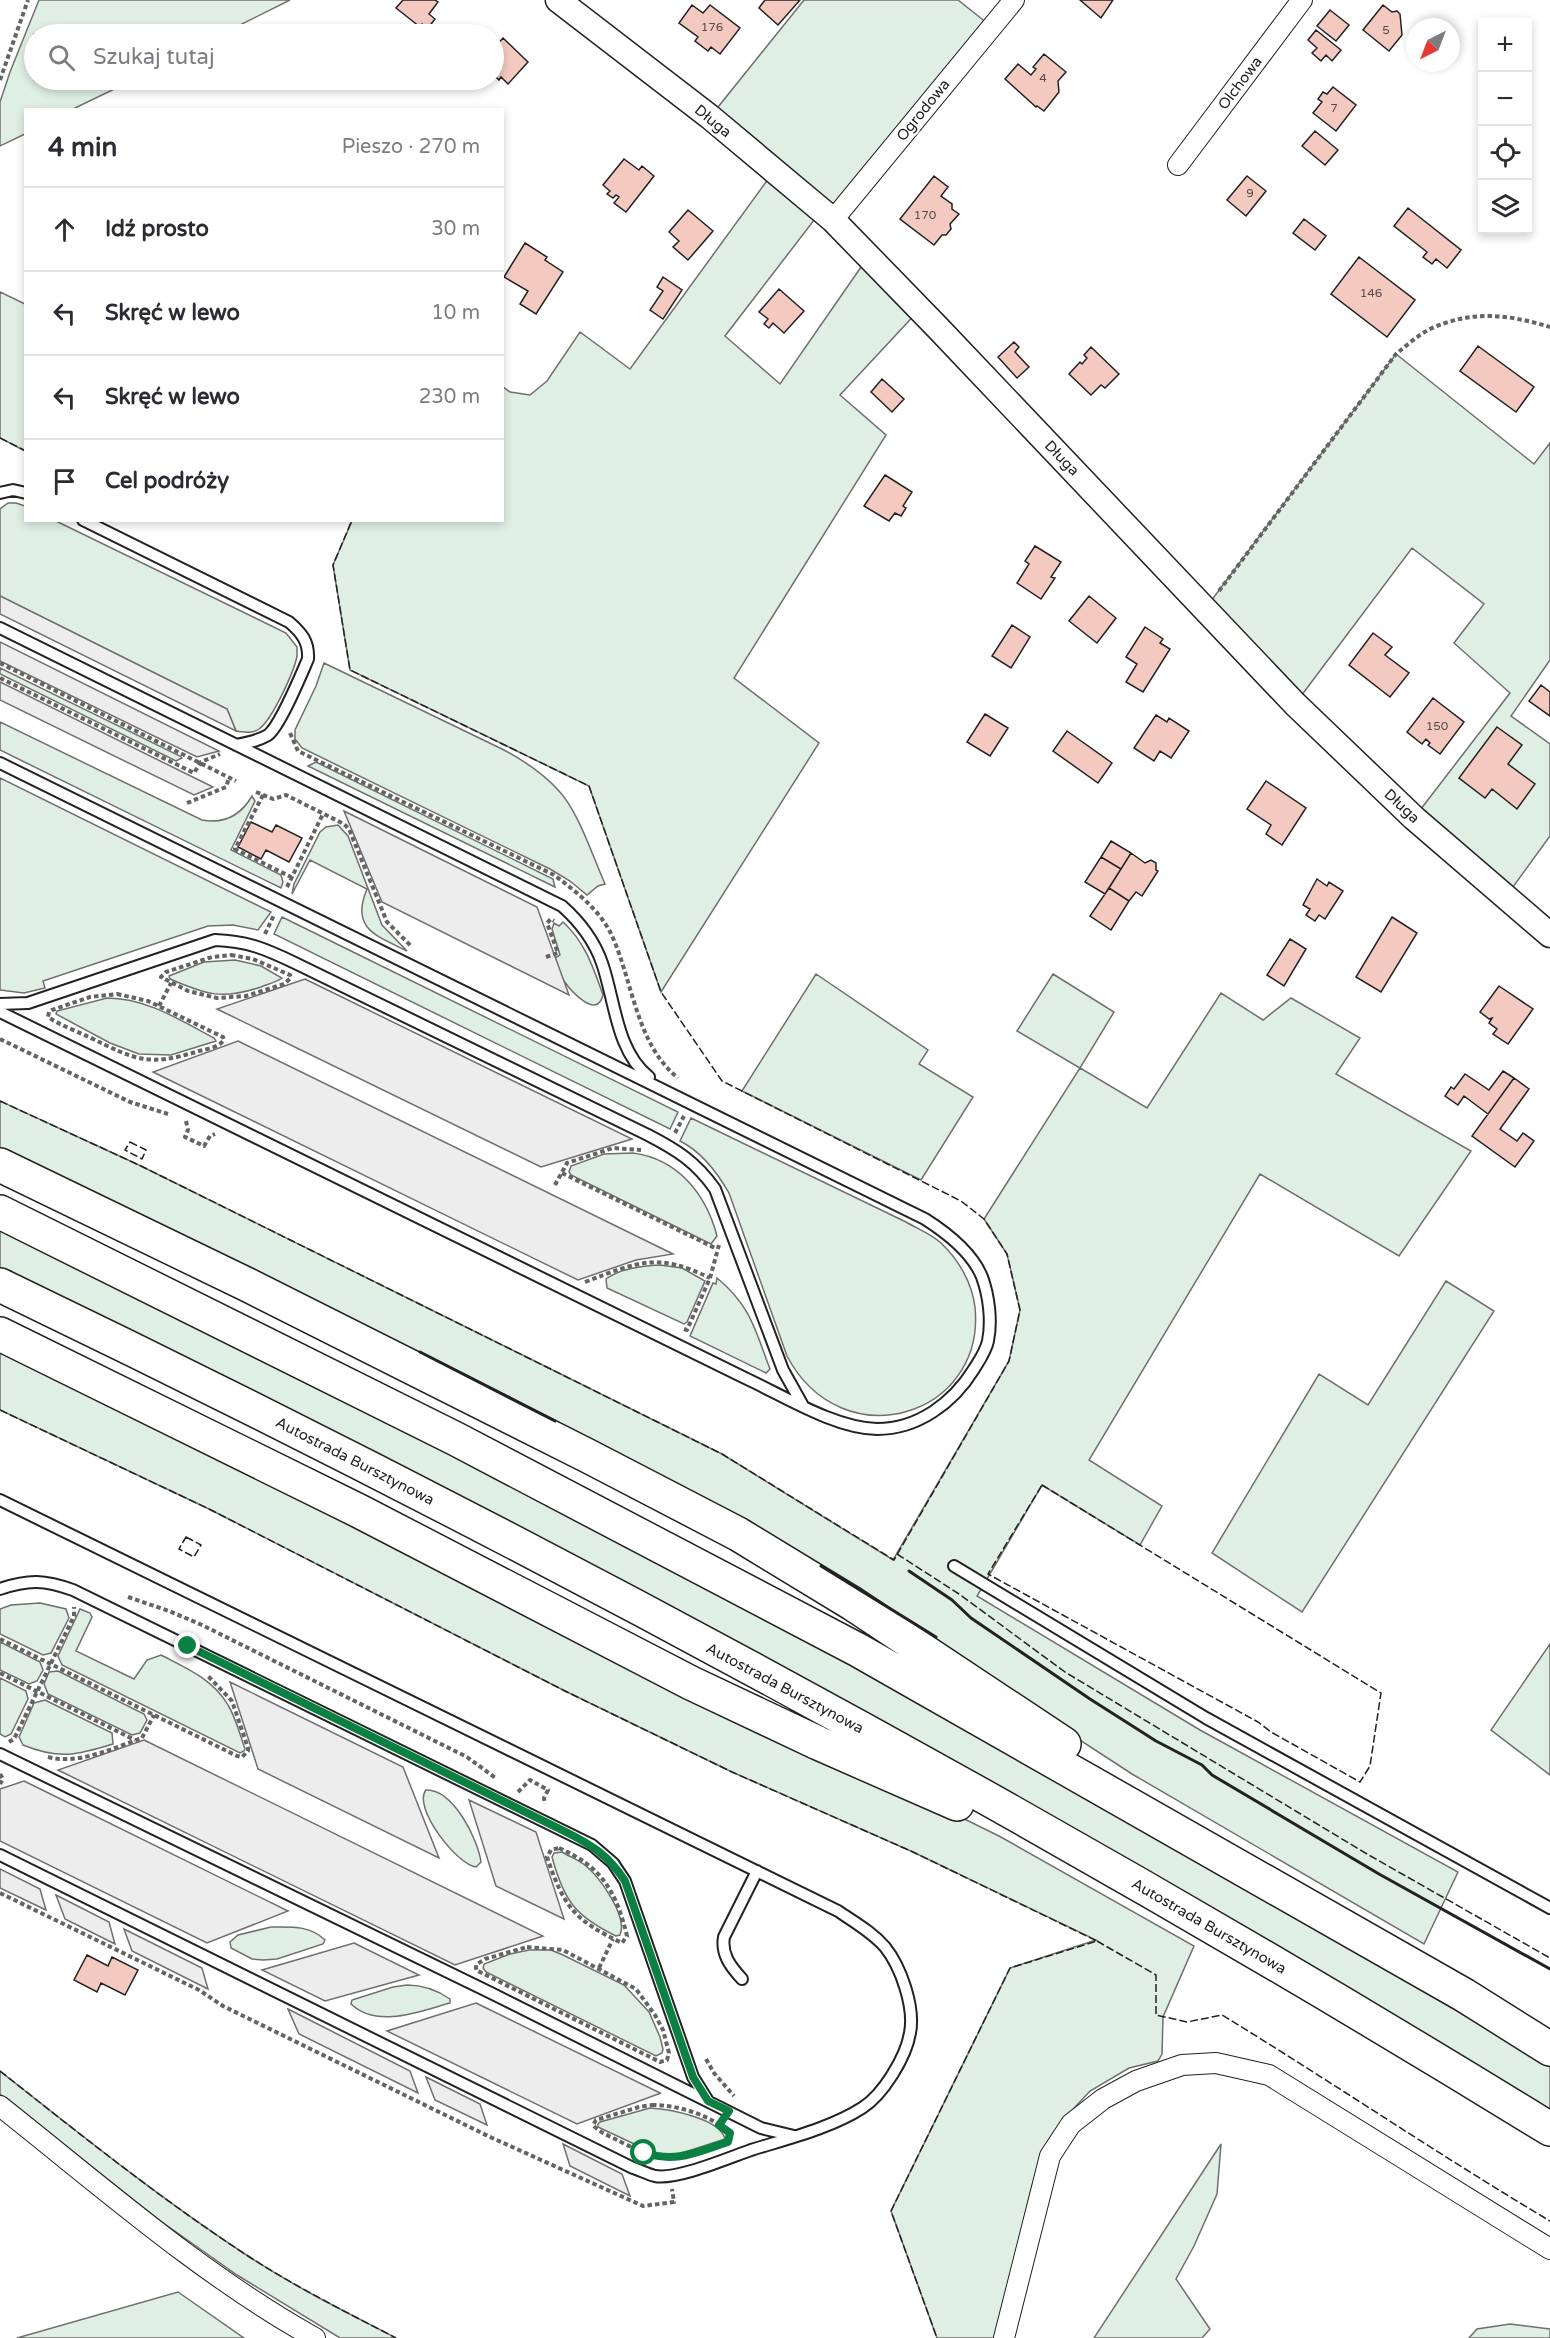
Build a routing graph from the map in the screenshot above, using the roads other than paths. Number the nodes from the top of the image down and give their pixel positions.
1 (558, 0) edge
2 (1014, 0) edge
3 (1302, 0) edge
4 (1178, 165) dead end
5 (833, 220) junction
6 (0, 493) edge
7 (24, 493) edge
8 (90, 522) edge
9 (105, 526) edge
10 (0, 628) edge
11 (236, 745) junction
12 (0, 763) edge
13 (1550, 935) edge
14 (0, 1004) edge
15 (0, 1012) edge
16 (663, 1089) junction
17 (0, 1165) edge
18 (0, 1212) edge
19 (0, 1285) edge
20 (0, 1334) edge
21 (802, 1405) junction
22 (0, 1500) edge
23 (954, 1566) dead end
24 (0, 1589) edge
25 (1, 1755) edge
26 (0, 1855) edge
27 (757, 1871) junction
28 (1302, 1903) junction
29 (1550, 1908) edge
30 (1255, 1952) junction
31 (742, 1979) dead end
32 (1550, 2049) edge
33 (708, 2101) junction
34 (0, 2106) edge
35 (1550, 2129) edge
36 (795, 2136) junction
37 (1550, 2249) edge
38 (315, 2338) edge
39 (1004, 2338) edge

1 - 5 street, Długa
2 - 5 street, Ogrodowa
3 - 4 street, Olchowa
5 - 13 street, Długa
6 - 7 lane
8 - 9 lane
9 - 11 lane
10 - 11 lane
11 - 16 lane
12 - 16 lane
14 - 21 lane
15 - 21 lane
16 - 21 lane
17 - 28 highway
18 - 28 highway
19 - 30 highway, Autostrada Bursztynowa
20 - 30 highway
22 - 27 lane
23 - 29 lane
24 - 33 lane
25 - 33 lane
26 - 36 lane
27 - 31 lane
27 - 36 lane
28 - 32 highway
30 - 35 highway, Autostrada Bursztynowa
33 - 36 lane
34 - 38 street
37 - 39 street

